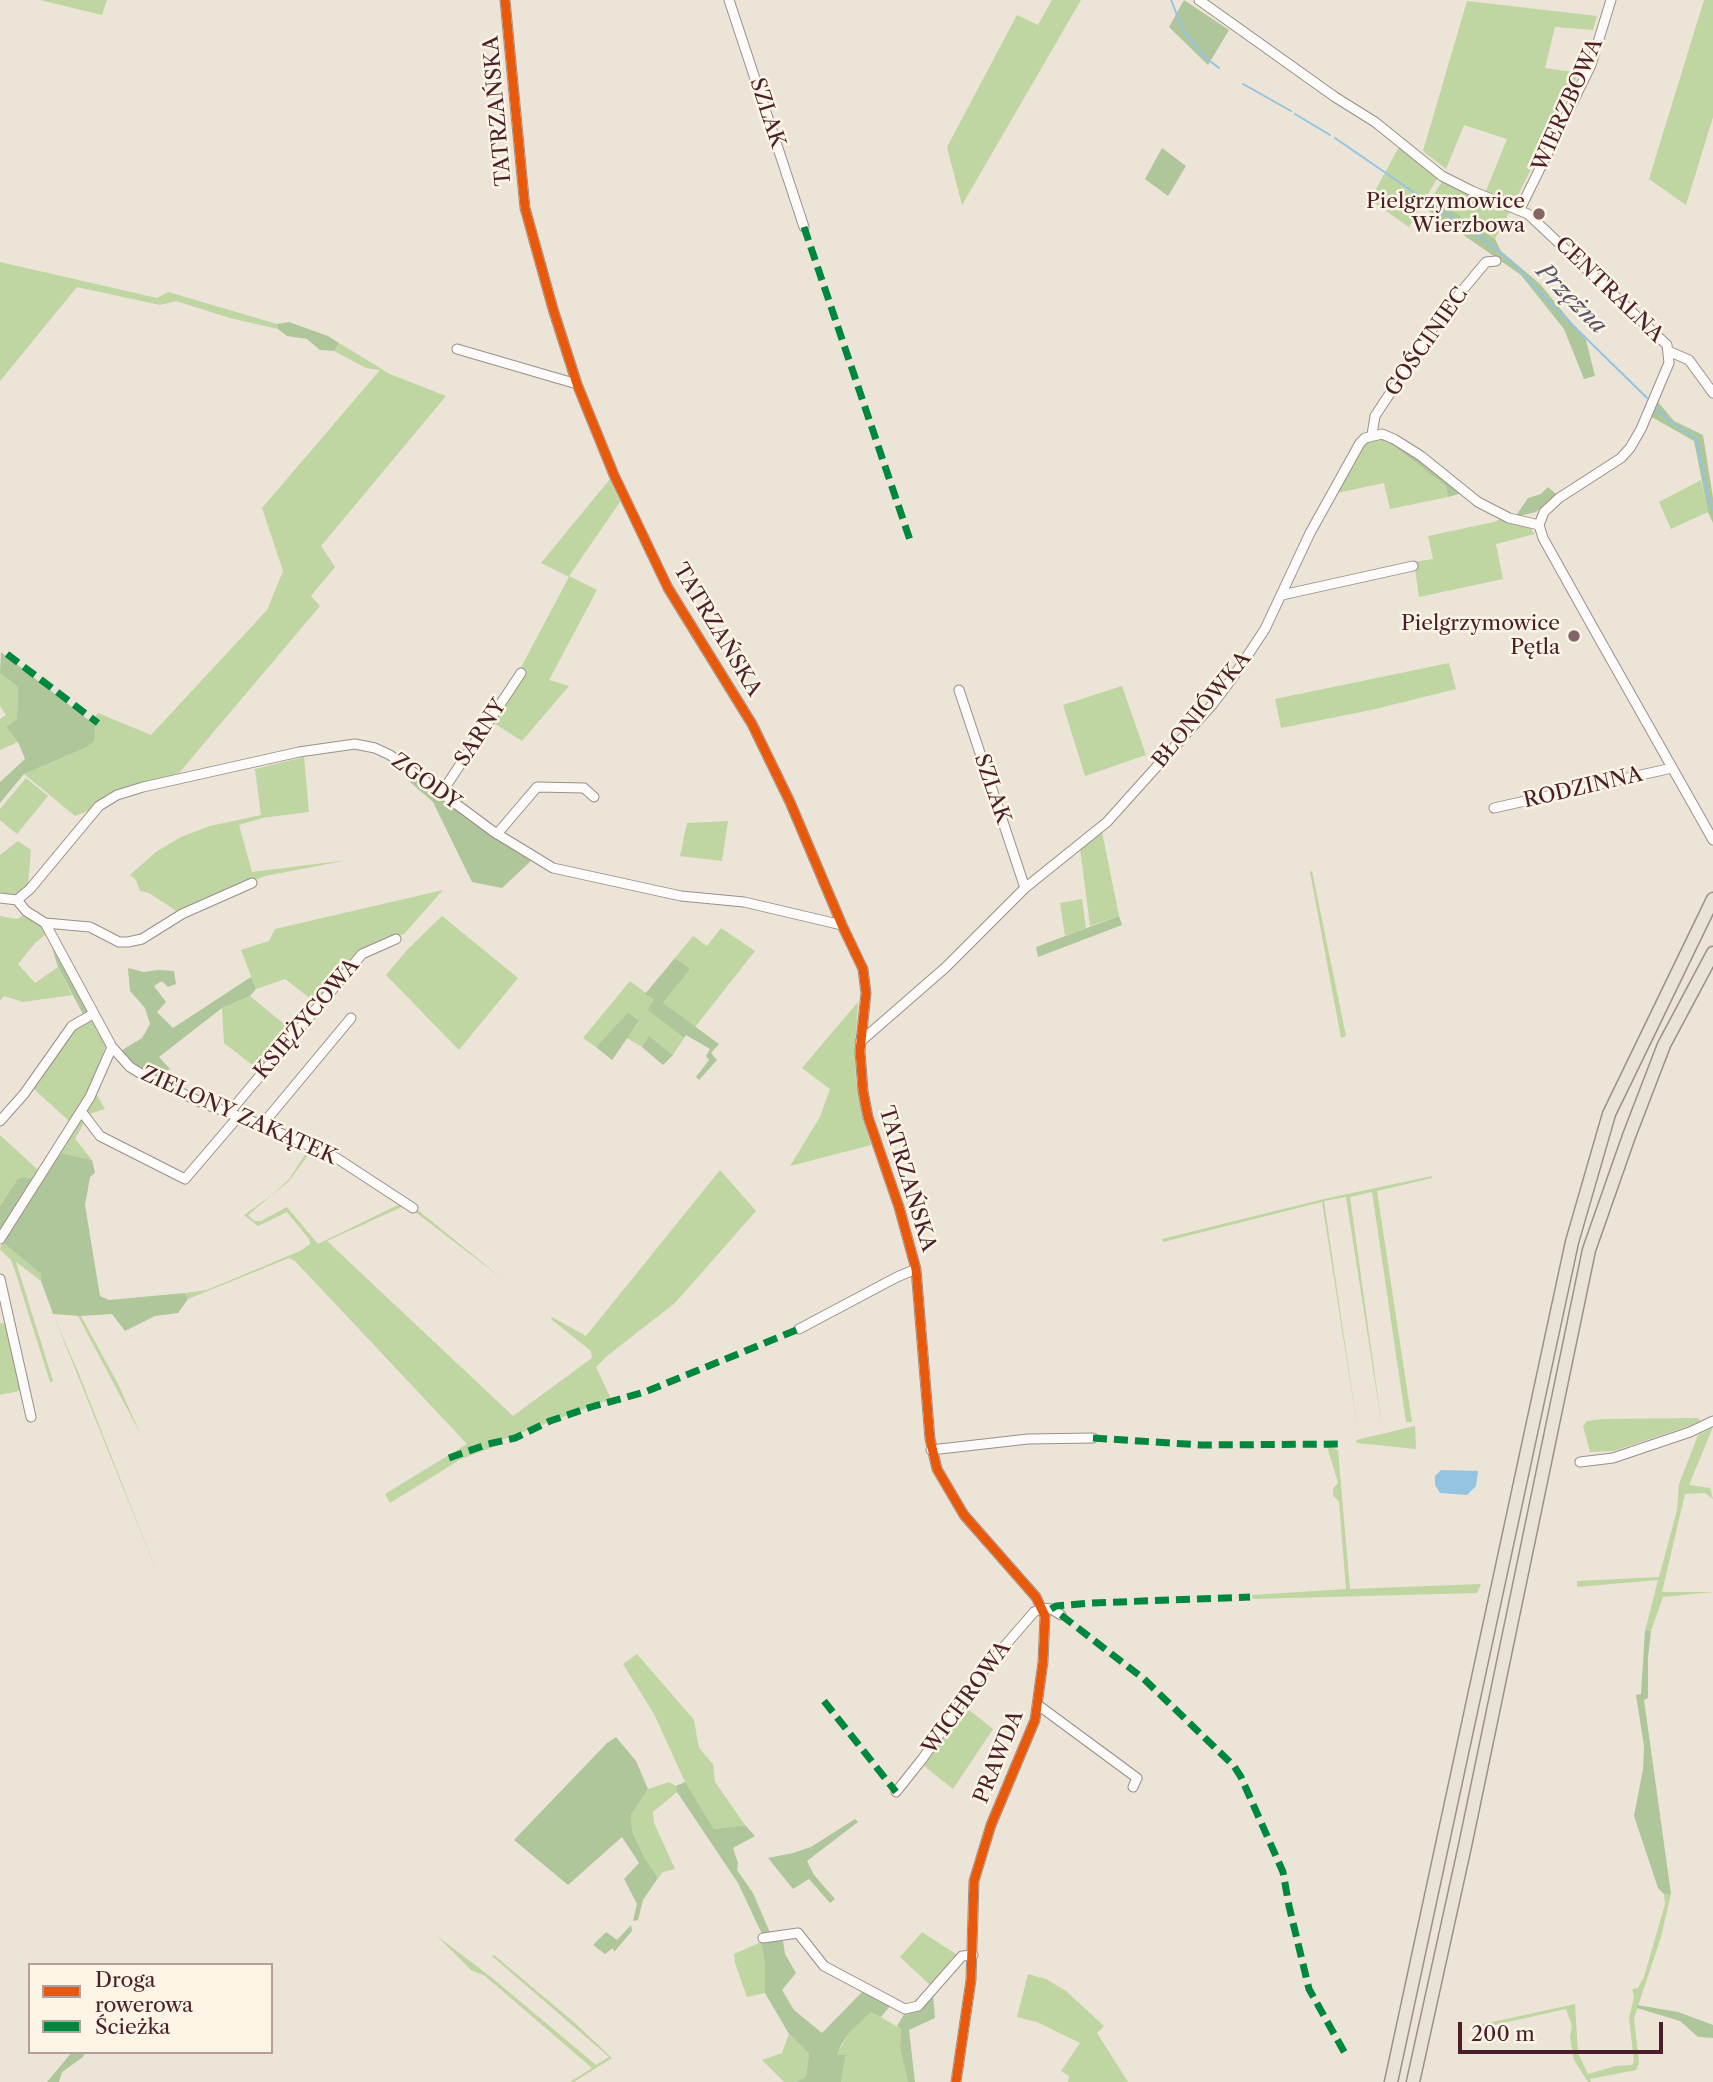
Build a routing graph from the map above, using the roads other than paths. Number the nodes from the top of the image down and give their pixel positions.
1 (505, 0) edge
2 (729, 0) edge
3 (1199, 0) edge
4 (1611, 0) edge
5 (1520, 209) junction
6 (804, 227) dead end
7 (1496, 261) dead end
8 (457, 349) dead end
9 (1668, 351) junction
10 (578, 384) junction
11 (1712, 390) edge
12 (1373, 435) junction
13 (1539, 525) junction
14 (1413, 566) dead end
15 (1282, 595) junction
16 (520, 673) dead end
17 (959, 690) dead end
18 (1672, 768) junction
19 (442, 792) junction
20 (594, 797) dead end
21 (1494, 808) dead end
22 (498, 834) junction
23 (1713, 840) edge
24 (253, 883) dead end
25 (1025, 888) junction
26 (0, 898) edge
27 (1713, 899) edge
28 (17, 901) junction
29 (45, 923) junction
30 (842, 925) junction
31 (396, 939) dead end
32 (1713, 953) edge
33 (93, 1014) junction
34 (351, 1018) dead end
35 (860, 1042) junction
36 (112, 1047) junction
37 (81, 1111) junction
38 (228, 1114) junction
39 (238, 1117) junction
40 (0, 1121) edge
41 (262, 1125) junction
42 (413, 1208) dead end
43 (0, 1238) edge
44 (916, 1269) junction
45 (0, 1279) edge
46 (799, 1329) dead end
47 (31, 1417) dead end
48 (1713, 1421) edge
49 (1093, 1438) dead end
50 (931, 1450) junction
51 (1580, 1462) dead end
52 (1042, 1608) junction
53 (1061, 1615) dead end
54 (1038, 1705) junction
55 (1133, 1787) dead end
56 (895, 1792) dead end
57 (763, 1938) dead end
58 (973, 1955) junction
59 (956, 2082) edge
60 (1391, 2082) edge
61 (1413, 2082) edge

1 - 10 street, TATRZAŃSKA
2 - 6 street, SZLAK
3 - 5 street, CENTRALNA
4 - 5 street, WIERZBOWA
5 - 9 street, CENTRALNA
7 - 12 street, GOŚCINIEC
8 - 10 street
9 - 11 street
9 - 13 street, CENTRALNA
10 - 30 street, TATRZAŃSKA
12 - 13 street
12 - 15 street, BŁONIÓWKA
13 - 18 street
14 - 15 street
15 - 25 street, BŁONIÓWKA
16 - 19 street, SARNY
17 - 25 street, SZLAK
18 - 21 street, RODZINNA
18 - 23 street
19 - 22 street, ZGODY
19 - 28 street, ZGODY
20 - 22 street
22 - 30 street, ZGODY
24 - 29 street
25 - 35 street, BŁONIÓWKA
26 - 28 street
27 - 60 highway
28 - 29 street, ZIELONY ZAKĄTEK
29 - 33 street, ZIELONY ZAKĄTEK
30 - 35 street, TATRZAŃSKA
31 - 38 street, KSIĘŻYCOWA
32 - 61 highway
33 - 36 street, ZIELONY ZAKĄTEK
33 - 40 street
34 - 41 street
35 - 44 street, TATRZAŃSKA
36 - 37 street
36 - 38 street, ZIELONY ZAKĄTEK
37 - 39 street
37 - 43 street
38 - 39 street, ZIELONY ZAKĄTEK
39 - 41 street, ZIELONY ZAKĄTEK
41 - 42 street, ZIELONY ZAKĄTEK
44 - 46 street
44 - 50 street
45 - 47 street
48 - 51 street
49 - 50 street
50 - 52 street
52 - 53 street
52 - 54 street, PRAWDA
52 - 56 street, WICHROWA
54 - 55 street
54 - 58 street, PRAWDA
57 - 58 street
58 - 59 street, PRAWDA

